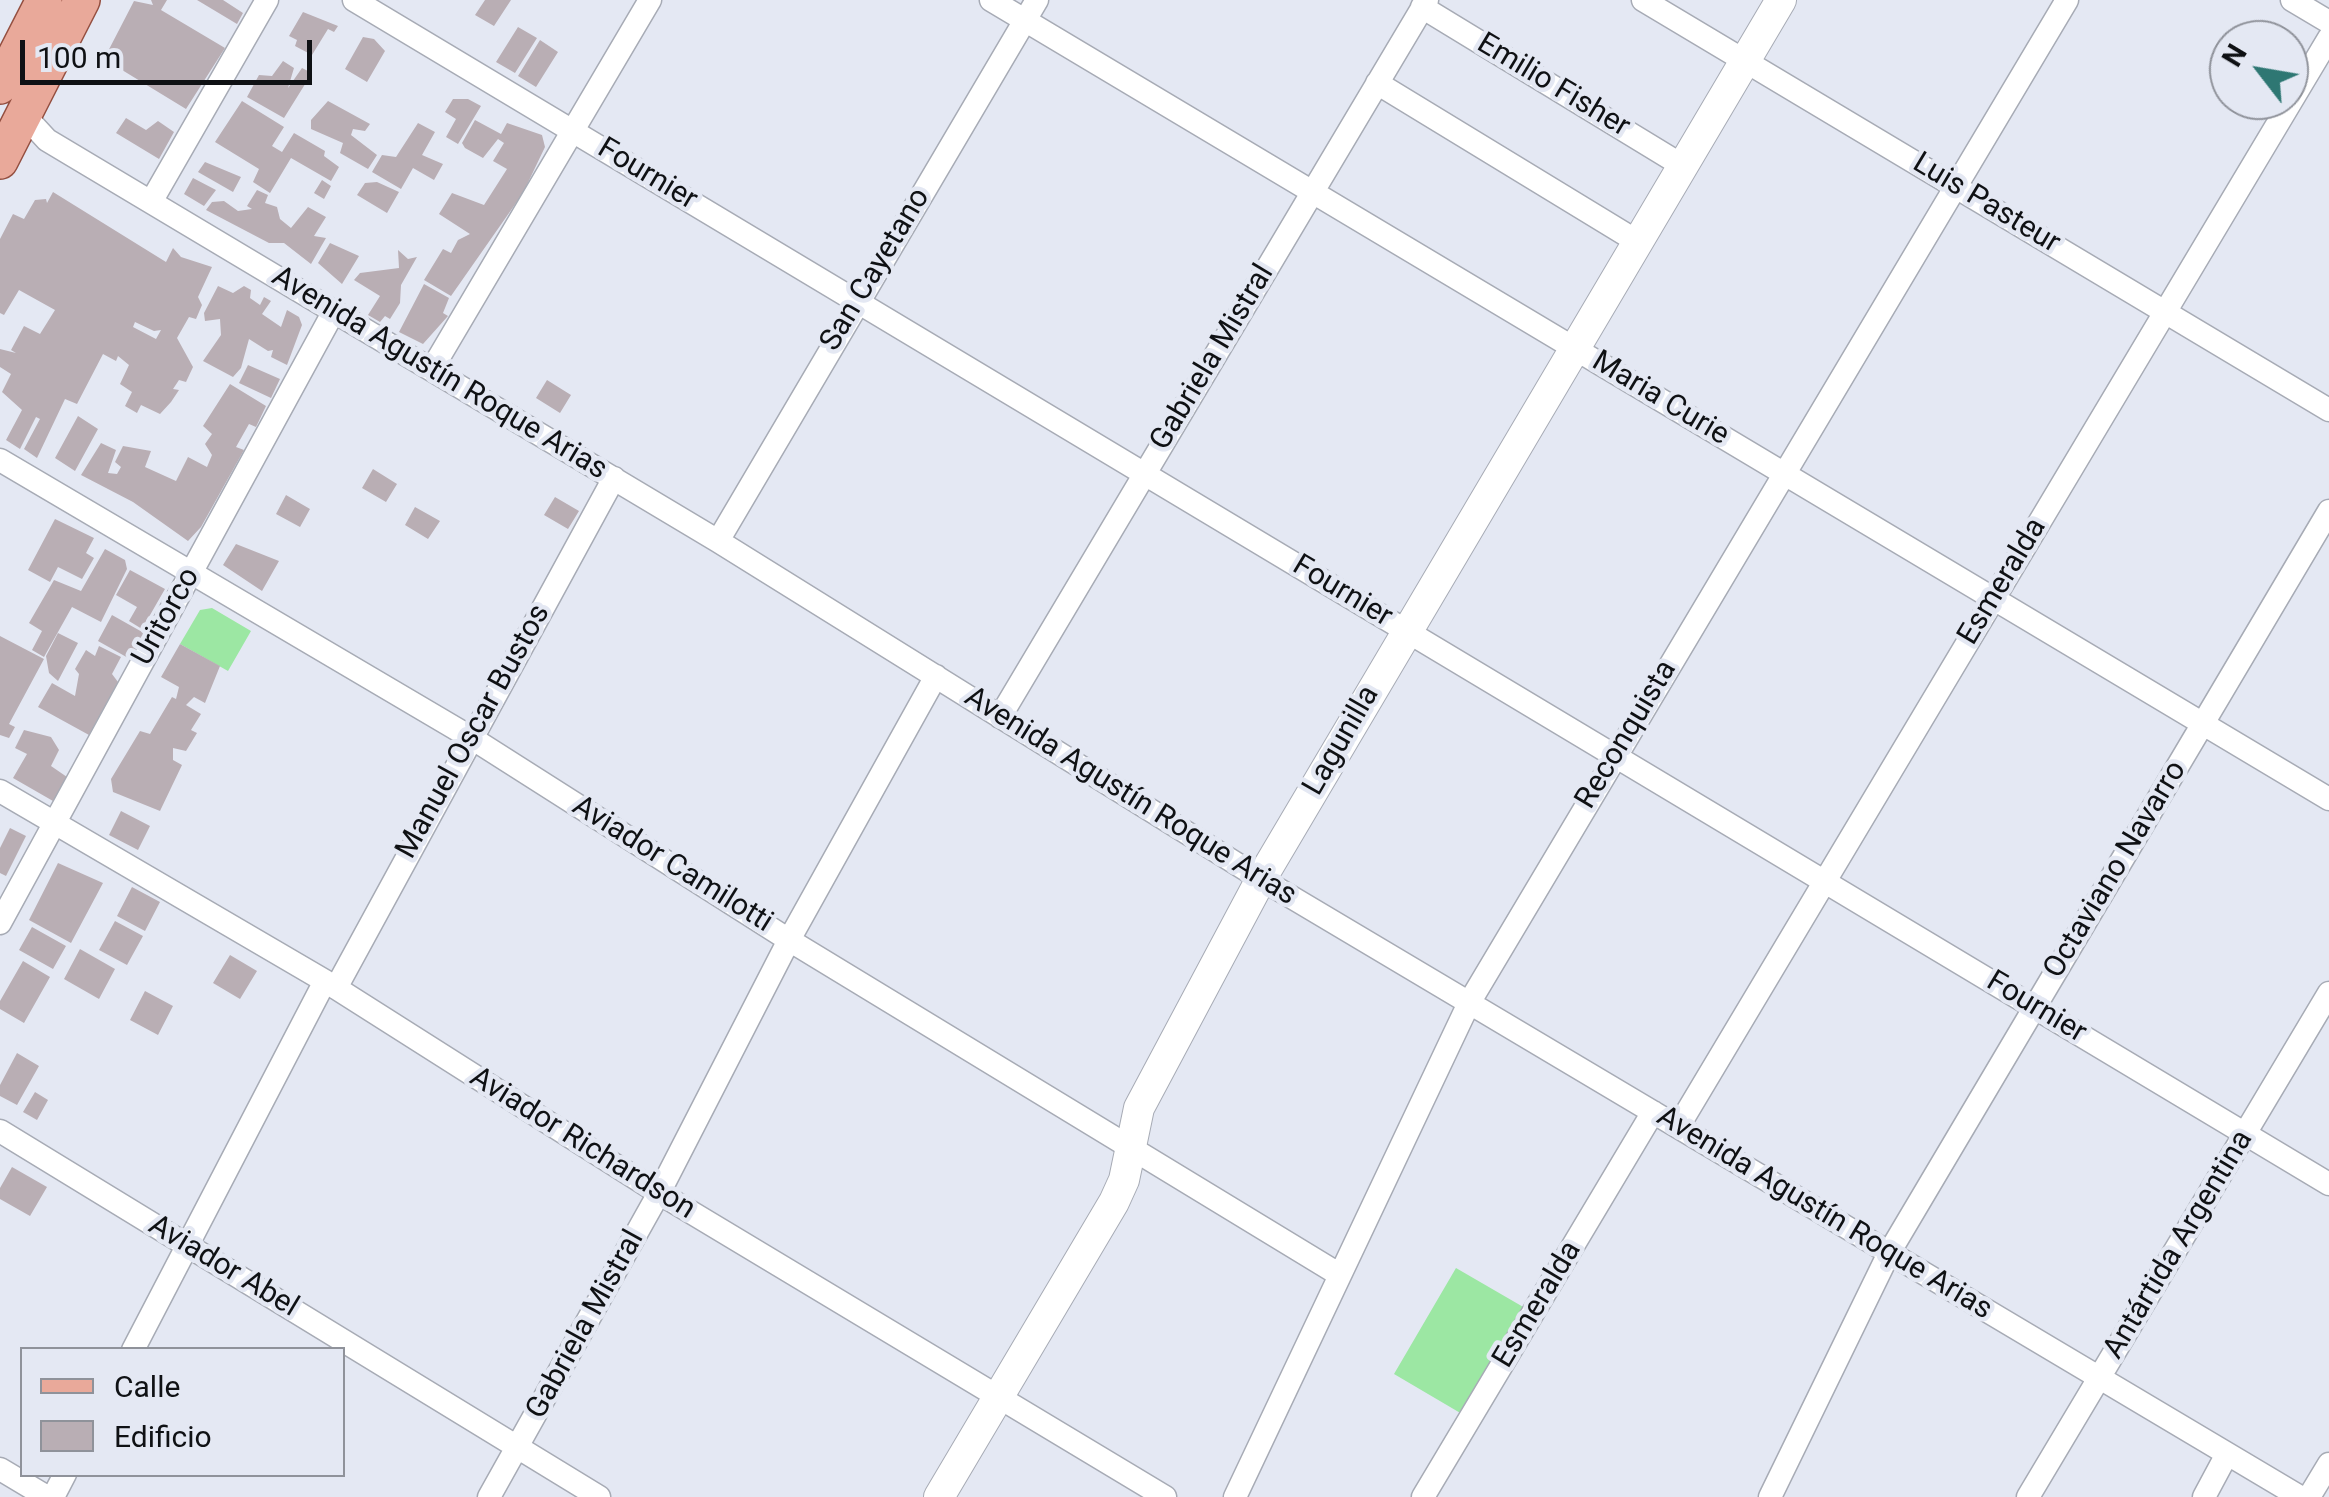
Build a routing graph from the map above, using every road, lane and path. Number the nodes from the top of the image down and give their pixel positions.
1 (44, 0) edge
2 (82, 0) edge
3 (267, 0) edge
4 (354, 0) edge
5 (650, 0) edge
6 (992, 0) edge
7 (1643, 0) edge
8 (1782, 0) edge
9 (2067, 0) edge
10 (2292, 0) edge
11 (1425, 4) edge
12 (1031, 10) edge
13 (2329, 22) edge
14 (2329, 38) edge
15 (1745, 61) junction
16 (3, 71) edge
17 (1377, 83) junction
18 (23, 114) junction
19 (572, 130) junction
20 (0, 161) edge
21 (1683, 166) junction
22 (1955, 186) junction
23 (1312, 192) junction
24 (151, 202) junction
25 (1638, 242) junction
26 (857, 301) junction
27 (334, 311) junction
28 (2165, 312) junction
29 (1574, 348) junction
30 (432, 369) junction
31 (2329, 410) edge
32 (0, 460) edge
33 (1144, 473) junction
34 (1784, 473) junction
35 (614, 478) junction
36 (2329, 511) edge
37 (718, 541) junction
38 (190, 576) junction
39 (1994, 599) junction
40 (1406, 631) junction
41 (936, 676) junction
42 (1000, 718) junction
43 (2203, 724) junction
44 (470, 738) junction
45 (1615, 756) junction
46 (0, 791) edge
47 (2329, 799) edge
48 (55, 822) junction
49 (1261, 880) junction
50 (1825, 881) junction
51 (0, 923) edge
52 (789, 940) junction
53 (331, 985) junction
54 (2329, 993) edge
55 (1469, 1003) junction
56 (2034, 1007) junction
57 (1653, 1112) junction
58 (1678, 1127) junction
59 (0, 1132) edge
60 (2246, 1134) junction
61 (1130, 1147) junction
62 (2329, 1184) edge
63 (658, 1194) junction
64 (189, 1247) junction
65 (1889, 1253) junction
66 (1340, 1274) junction
67 (135, 1347) edge
68 (2100, 1378) junction
69 (998, 1397) junction
70 (518, 1447) junction
71 (2227, 1454) junction
72 (2329, 1464) edge
73 (0, 1468) edge
74 (50, 1497) edge
75 (489, 1497) edge
76 (599, 1497) edge
77 (938, 1497) edge
78 (1165, 1497) edge
79 (1236, 1497) edge
80 (1423, 1497) edge
81 (1770, 1497) edge
82 (2028, 1497) edge
83 (2204, 1497) edge
84 (2300, 1497) edge
85 (2309, 1497) edge

1 - 16 main road
2 - 18 main road
3 - 24 street
4 - 19 street, Fournier
5 - 19 street
6 - 12 street, Maria Curie
7 - 15 street, Luis Pasteur
8 - 15 main road, Lagunilla
9 - 22 street, Reconquista
10 - 13 street
11 - 17 street, Gabriela Mistral
11 - 21 street, Emilio Fisher
12 - 23 street, Maria Curie
12 - 26 street, San Cayetano
14 - 28 street, Esmeralda
15 - 21 main road, Lagunilla
15 - 22 street, Luis Pasteur
16 - 18 main road, Avenida Agustín Roque Arias
17 - 23 street, Gabriela Mistral
17 - 25 street
18 - 20 main road
18 - 24 street, Avenida Agustín Roque Arias
19 - 26 street, Fournier
19 - 30 street
21 - 25 main road, Lagunilla
22 - 28 street, Luis Pasteur
22 - 34 street, Reconquista
23 - 29 street, Maria Curie
23 - 33 street, Gabriela Mistral
24 - 27 street, Avenida Agustín Roque Arias
25 - 29 main road, Lagunilla
26 - 33 street, Fournier
26 - 37 street, San Cayetano
27 - 30 street, Avenida Agustín Roque Arias
27 - 38 street, Uritorco
28 - 31 street, Luis Pasteur
28 - 39 street, Esmeralda
29 - 34 street, Maria Curie
29 - 40 main road, Lagunilla
30 - 35 street, Avenida Agustín Roque Arias
32 - 38 street, Aviador Camilotti
33 - 40 street, Fournier
33 - 42 street, Gabriela Mistral
34 - 39 street, Maria Curie
34 - 45 street, Reconquista
35 - 37 street, Avenida Agustín Roque Arias
35 - 44 street, Manuel Oscar Bustos
36 - 43 street, Octaviano Navarro
37 - 41 street, Avenida Agustín Roque Arias
38 - 44 street, Aviador Camilotti
38 - 48 street, Uritorco
39 - 43 street, Maria Curie
39 - 50 street, Esmeralda
40 - 45 street, Fournier
40 - 49 main road, Lagunilla
41 - 42 street, Avenida Agustín Roque Arias
41 - 52 street, Gabriela Mistral
42 - 49 street, Avenida Agustín Roque Arias
43 - 47 street, Maria Curie
43 - 56 street, Octaviano Navarro
44 - 52 street, Aviador Camilotti
44 - 53 street, Manuel Oscar Bustos
45 - 50 street, Fournier
45 - 55 street, Reconquista
46 - 48 street, Aviador Richardson
48 - 51 street, Uritorco
48 - 53 street, Aviador Richardson
49 - 55 street, Avenida Agustín Roque Arias
49 - 61 main road, Lagunilla
50 - 56 street, Fournier
50 - 58 street, Esmeralda
52 - 61 street, Aviador Camilotti
52 - 63 street, Gabriela Mistral
53 - 63 street, Aviador Richardson
53 - 64 street, Manuel Oscar Bustos
54 - 60 street, Antártida Argentina
55 - 57 street, Avenida Agustín Roque Arias
55 - 66 street, Reconquista
56 - 60 street, Fournier
56 - 65 street, Octaviano Navarro
57 - 58 street, Avenida Agustín Roque Arias
57 - 80 street, Esmeralda
58 - 65 street, Avenida Agustín Roque Arias
59 - 64 street, Aviador Abel
60 - 62 street, Fournier
60 - 68 street, Antártida Argentina
61 - 66 street, Aviador Camilotti
61 - 69 main road, Lagunilla
63 - 69 street, Aviador Richardson
63 - 70 street, Gabriela Mistral
64 - 67 street, Manuel Oscar Bustos
64 - 70 street, Aviador Abel
65 - 68 street, Avenida Agustín Roque Arias
65 - 81 street, Octaviano Navarro
66 - 79 street, Reconquista
68 - 71 street, Avenida Agustín Roque Arias
68 - 82 street, Antártida Argentina
69 - 77 main road, Lagunilla
69 - 78 street, Aviador Richardson
70 - 75 street, Gabriela Mistral
70 - 76 street, Aviador Abel
71 - 83 street
71 - 84 street, Avenida Agustín Roque Arias
72 - 85 street
73 - 74 street

